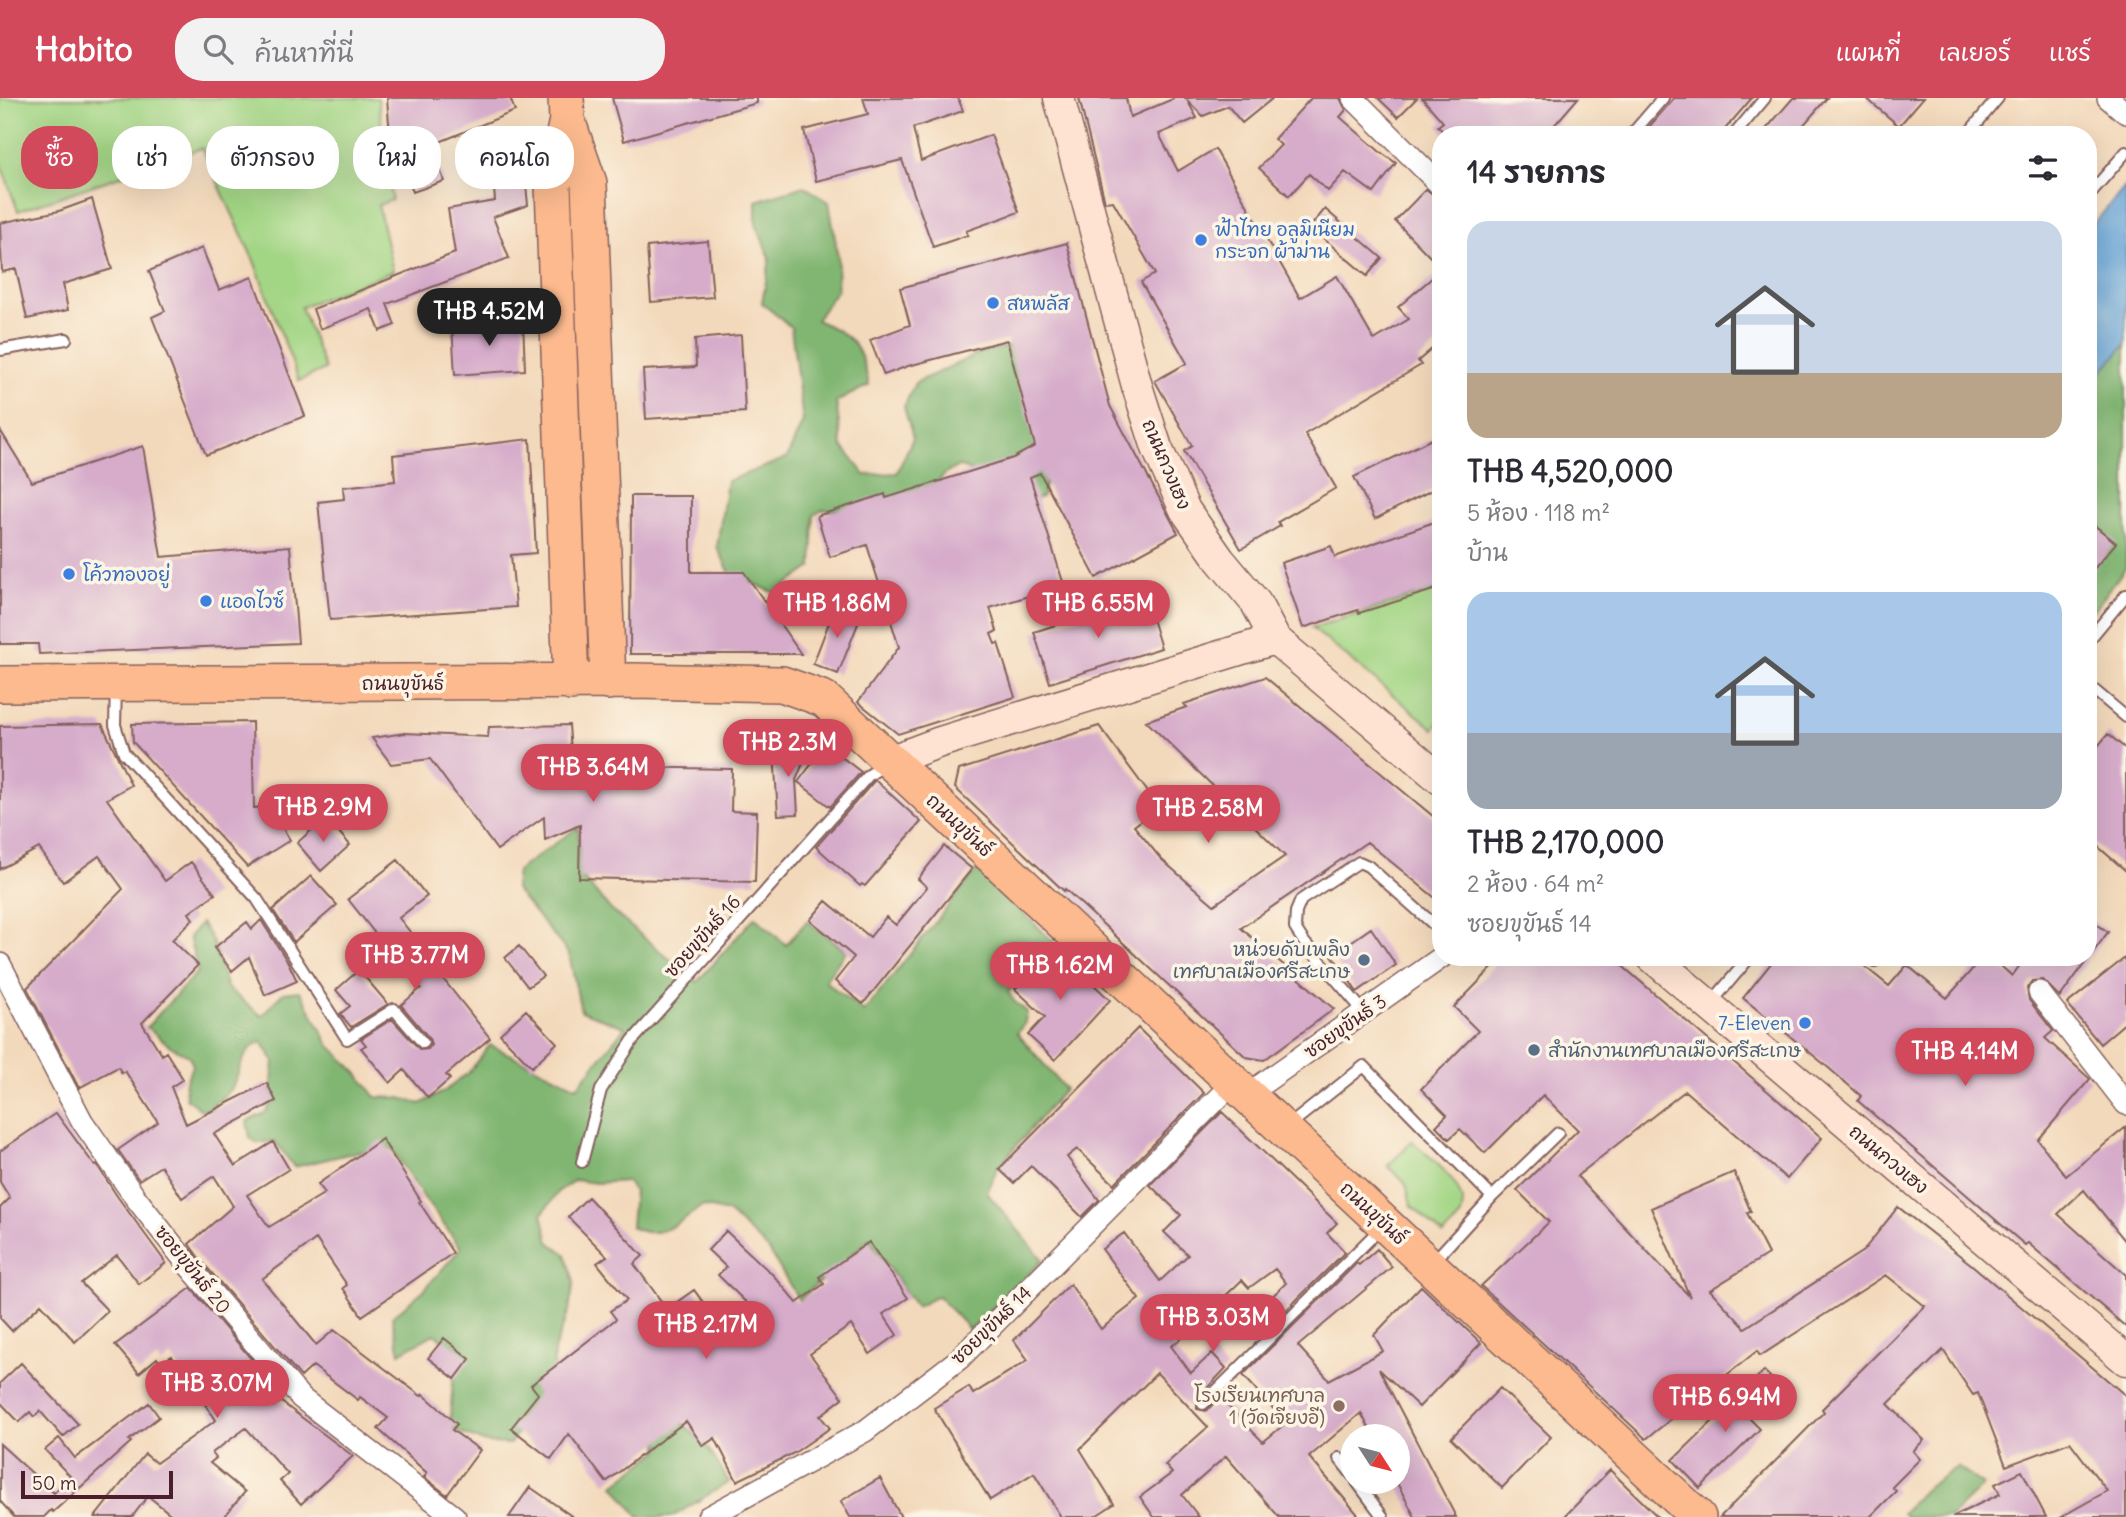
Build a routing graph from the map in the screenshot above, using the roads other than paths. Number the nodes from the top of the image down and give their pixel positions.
1 (1059, 98) edge
2 (1353, 98) edge
3 (1663, 98) edge
4 (1765, 98) edge
5 (1998, 98) edge
6 (2108, 98) edge
7 (566, 109) edge
8 (2126, 113) edge
9 (1639, 126) edge
10 (1742, 126) edge
11 (1974, 126) edge
12 (2126, 152) edge
13 (1432, 177) edge
14 (2097, 186) edge
15 (66, 339) dead end
16 (0, 350) edge
17 (2126, 595) edge
18 (2097, 630) edge
19 (1275, 639) junction
20 (608, 682) junction
21 (572, 683) junction
22 (0, 684) edge
23 (116, 684) junction
24 (2097, 693) edge
25 (2126, 717) edge
26 (892, 760) junction
27 (1432, 772) edge
28 (1432, 923) edge
29 (0, 964) edge
30 (1432, 964) edge
31 (1662, 966) edge
32 (1742, 966) edge
33 (2039, 992) dead end
34 (1709, 1006) junction
35 (1364, 1012) junction
36 (423, 1043) dead end
37 (1241, 1088) junction
38 (2126, 1104) edge
39 (1285, 1129) junction
40 (1558, 1133) dead end
41 (582, 1162) dead end
42 (1492, 1196) junction
43 (1386, 1224) junction
44 (1430, 1265) junction
45 (2126, 1360) edge
46 (1203, 1404) dead end
47 (1366, 1494) edge
48 (455, 1517) edge
49 (708, 1517) edge
50 (1383, 1517) edge
51 (1698, 1517) edge

1 - 19 street, ถนนกวงเฮง
2 - 13 street
3 - 9 lane
4 - 10 lane
5 - 11 lane
6 - 8 street
7 - 20 main road
7 - 21 main road
12 - 14 lane
15 - 16 lane
17 - 18 lane
19 - 26 street
19 - 27 street, ถนนกวงเฮง
20 - 21 main road, ถนนขุขันธ์
20 - 26 main road, ถนนขุขันธ์
21 - 23 main road, ถนนขุขันธ์
22 - 23 main road, ถนนขุขันธ์
23 - 36 lane
24 - 25 lane
26 - 37 main road, ถนนขุขันธ์
26 - 41 lane, ซอยขุขันธ์ 16
28 - 35 lane
29 - 48 street, ซอยขุขันธ์ 20
30 - 35 street, ซอยขุขันธ์ 3
31 - 34 street, ถนนกวงเฮง
32 - 34 lane
33 - 38 street
34 - 45 street, ถนนกวงเฮง
35 - 37 street, ซอยขุขันธ์ 3
37 - 39 main road, ถนนขุขันธ์
37 - 49 street, ซอยขุขันธ์ 14
39 - 42 lane
39 - 43 main road, ถนนขุขันธ์
40 - 42 lane
42 - 44 lane
43 - 44 main road, ถนนขุขันธ์
43 - 46 lane
44 - 51 main road, ถนนขุขันธ์
47 - 50 lane

